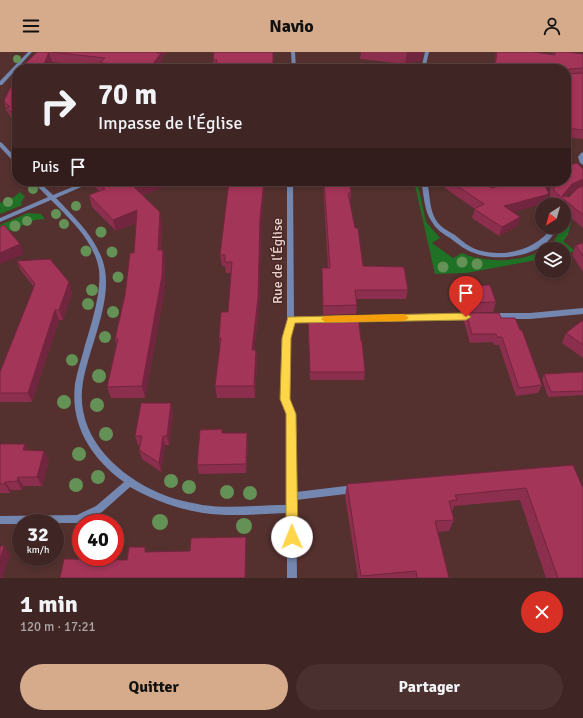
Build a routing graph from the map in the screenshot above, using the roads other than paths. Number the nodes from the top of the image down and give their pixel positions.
1 (30, 52) edge
2 (293, 52) edge
3 (427, 52) edge
4 (19, 64) edge
5 (294, 64) edge
6 (424, 64) edge
7 (12, 71) edge
8 (0, 84) edge
9 (0, 144) edge
10 (583, 154) edge
11 (12, 157) edge
12 (583, 163) edge
13 (40, 186) edge
14 (80, 186) edge
15 (290, 186) edge
16 (425, 186) edge
17 (51, 198) junction
18 (0, 220) edge
19 (550, 234) edge
20 (583, 311) edge
21 (323, 319) edge
22 (339, 319) edge
23 (291, 320) junction
24 (130, 482) junction
25 (360, 488) edge
26 (291, 497) junction
27 (291, 509) junction
28 (0, 520) edge
29 (292, 578) edge

1 - 4 street
2 - 5 street
3 - 6 street
7 - 8 street
9 - 11 street
10 - 12 street
13 - 17 street
14 - 17 street
15 - 23 street, Rue de l'Église
16 - 19 street
17 - 18 street
17 - 24 street
20 - 22 street
21 - 23 street
23 - 26 street, Rue de l'Église
24 - 27 street
24 - 28 street
25 - 26 street
26 - 27 street, Rue de l'Église
27 - 29 street, Rue de l'Église

